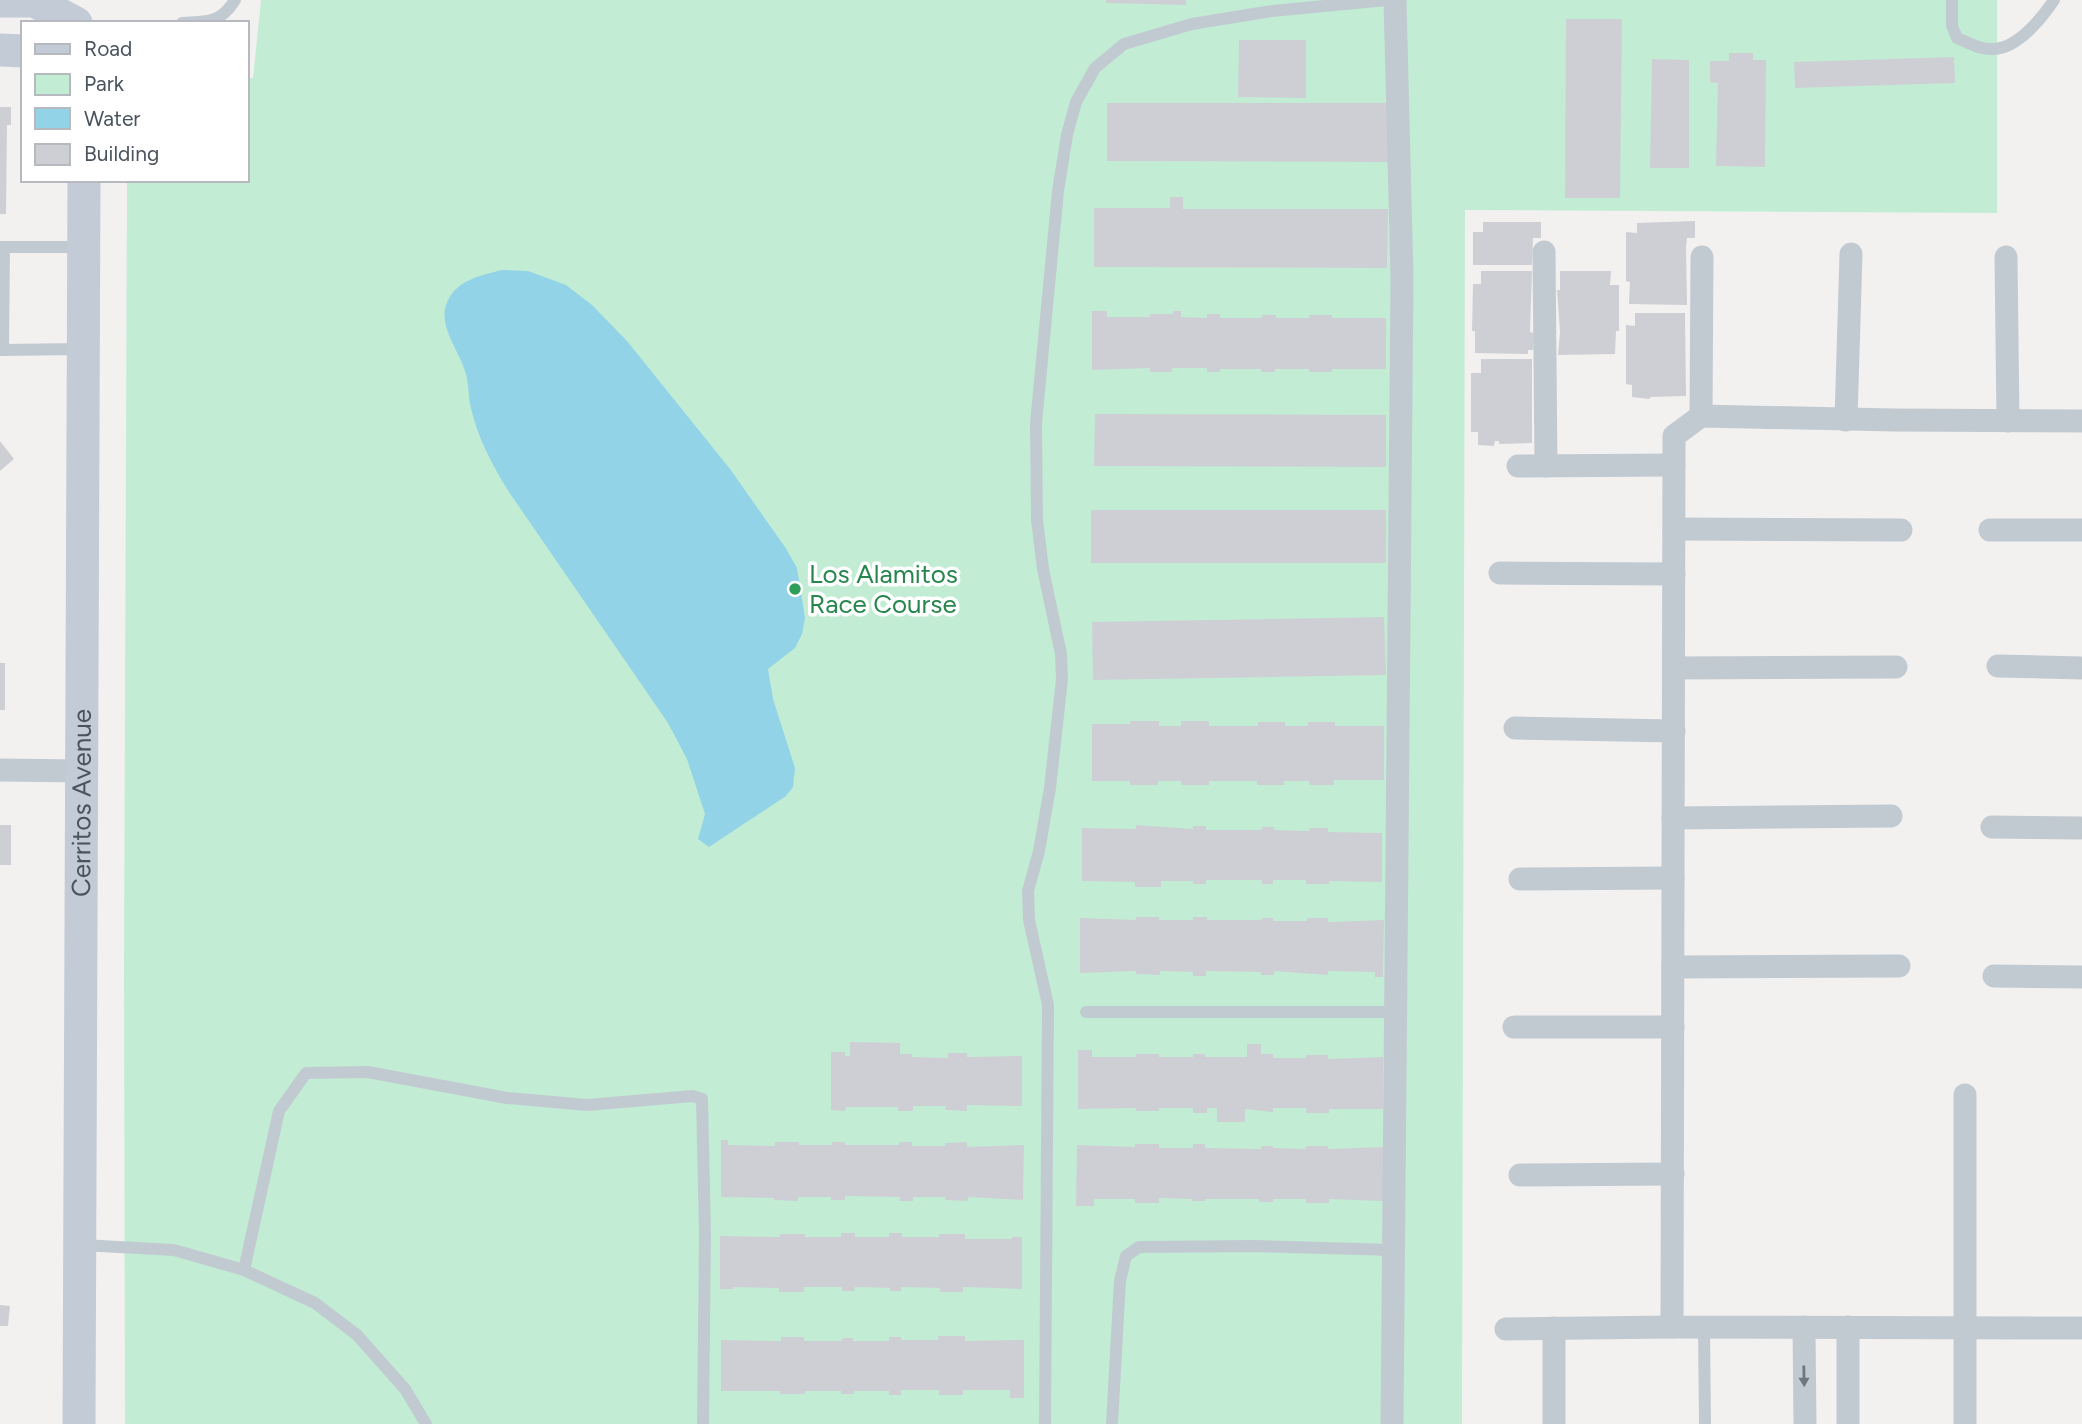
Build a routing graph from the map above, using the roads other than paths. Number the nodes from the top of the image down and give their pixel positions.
1 (84, 0) edge
2 (235, 0) edge
3 (1387, 0) edge
4 (1395, 0) edge
5 (1952, 0) edge
6 (2054, 0) edge
7 (0, 1) edge
8 (72, 21) edge
9 (84, 21) edge
10 (210, 21) edge
11 (0, 50) edge
12 (21, 51) edge
13 (84, 182) edge
14 (2, 247) edge
15 (84, 247) junction
16 (1544, 252) dead end
17 (1851, 254) dead end
18 (1702, 257) dead end
19 (2006, 257) dead end
20 (83, 349) junction
21 (1, 350) edge
22 (1701, 416) junction
23 (1846, 419) junction
24 (2008, 421) junction
25 (2082, 421) edge
26 (1674, 465) junction
27 (1518, 466) dead end
28 (1546, 466) junction
29 (1674, 529) junction
30 (1902, 530) dead end
31 (1990, 530) dead end
32 (2082, 530) edge
33 (1500, 573) dead end
34 (1674, 574) junction
35 (1998, 666) dead end
36 (1896, 667) dead end
37 (1674, 668) junction
38 (2082, 668) edge
39 (1515, 728) dead end
40 (1674, 731) junction
41 (0, 770) edge
42 (82, 771) junction
43 (1891, 816) dead end
44 (1673, 818) junction
45 (1992, 827) dead end
46 (2082, 828) edge
47 (1673, 878) junction
48 (1520, 879) dead end
49 (1899, 966) dead end
50 (1673, 967) junction
51 (1994, 976) dead end
52 (2082, 977) edge
53 (1086, 1012) dead end
54 (1395, 1012) junction
55 (1514, 1027) dead end
56 (1673, 1027) junction
57 (1965, 1095) dead end
58 (1673, 1174) junction
59 (1520, 1175) dead end
60 (80, 1245) junction
61 (1393, 1250) junction
62 (244, 1270) junction
63 (1672, 1327) junction
64 (1704, 1327) junction
65 (1804, 1327) junction
66 (1848, 1327) junction
67 (1554, 1328) junction
68 (1966, 1328) junction
69 (2082, 1328) edge
70 (1506, 1329) dead end
71 (79, 1424) edge
72 (426, 1424) edge
73 (703, 1424) edge
74 (1045, 1424) edge
75 (1112, 1424) edge
76 (1392, 1424) edge
77 (1554, 1424) edge
78 (1705, 1424) edge
79 (1805, 1424) edge
80 (1848, 1424) edge
81 (1965, 1424) edge

1 - 9 main road
2 - 10 lane
3 - 74 lane
4 - 54 street
5 - 6 lane
7 - 8 main road
11 - 12 main road
13 - 15 main road, Cerritos Avenue
14 - 15 lane
14 - 21 lane
15 - 20 main road, Cerritos Avenue
16 - 28 street
17 - 23 street
18 - 22 street
19 - 24 street
20 - 21 lane
20 - 42 main road, Cerritos Avenue
22 - 23 street
22 - 26 street
23 - 24 street
24 - 25 street
26 - 28 street
26 - 29 street
27 - 28 street
29 - 30 street
29 - 34 street
31 - 32 street
33 - 34 street
34 - 37 street
35 - 38 street
36 - 37 street
37 - 40 street
39 - 40 street
40 - 44 street
41 - 42 street
42 - 60 main road, Cerritos Avenue
43 - 44 street
44 - 47 street
45 - 46 street
47 - 48 street
47 - 50 street
49 - 50 street
50 - 56 street
51 - 52 street
53 - 54 lane
54 - 61 street
55 - 56 street
56 - 58 street
57 - 68 street
58 - 59 street
58 - 63 street
60 - 62 lane
60 - 71 main road, Cerritos Avenue
61 - 75 lane
61 - 76 street
62 - 72 lane
62 - 73 lane
63 - 64 street
63 - 67 street
64 - 65 street
64 - 78 lane
65 - 66 street
65 -> 79 street
66 - 68 street
66 - 80 street
67 - 70 street
67 - 77 street
68 - 69 street
68 - 81 street

